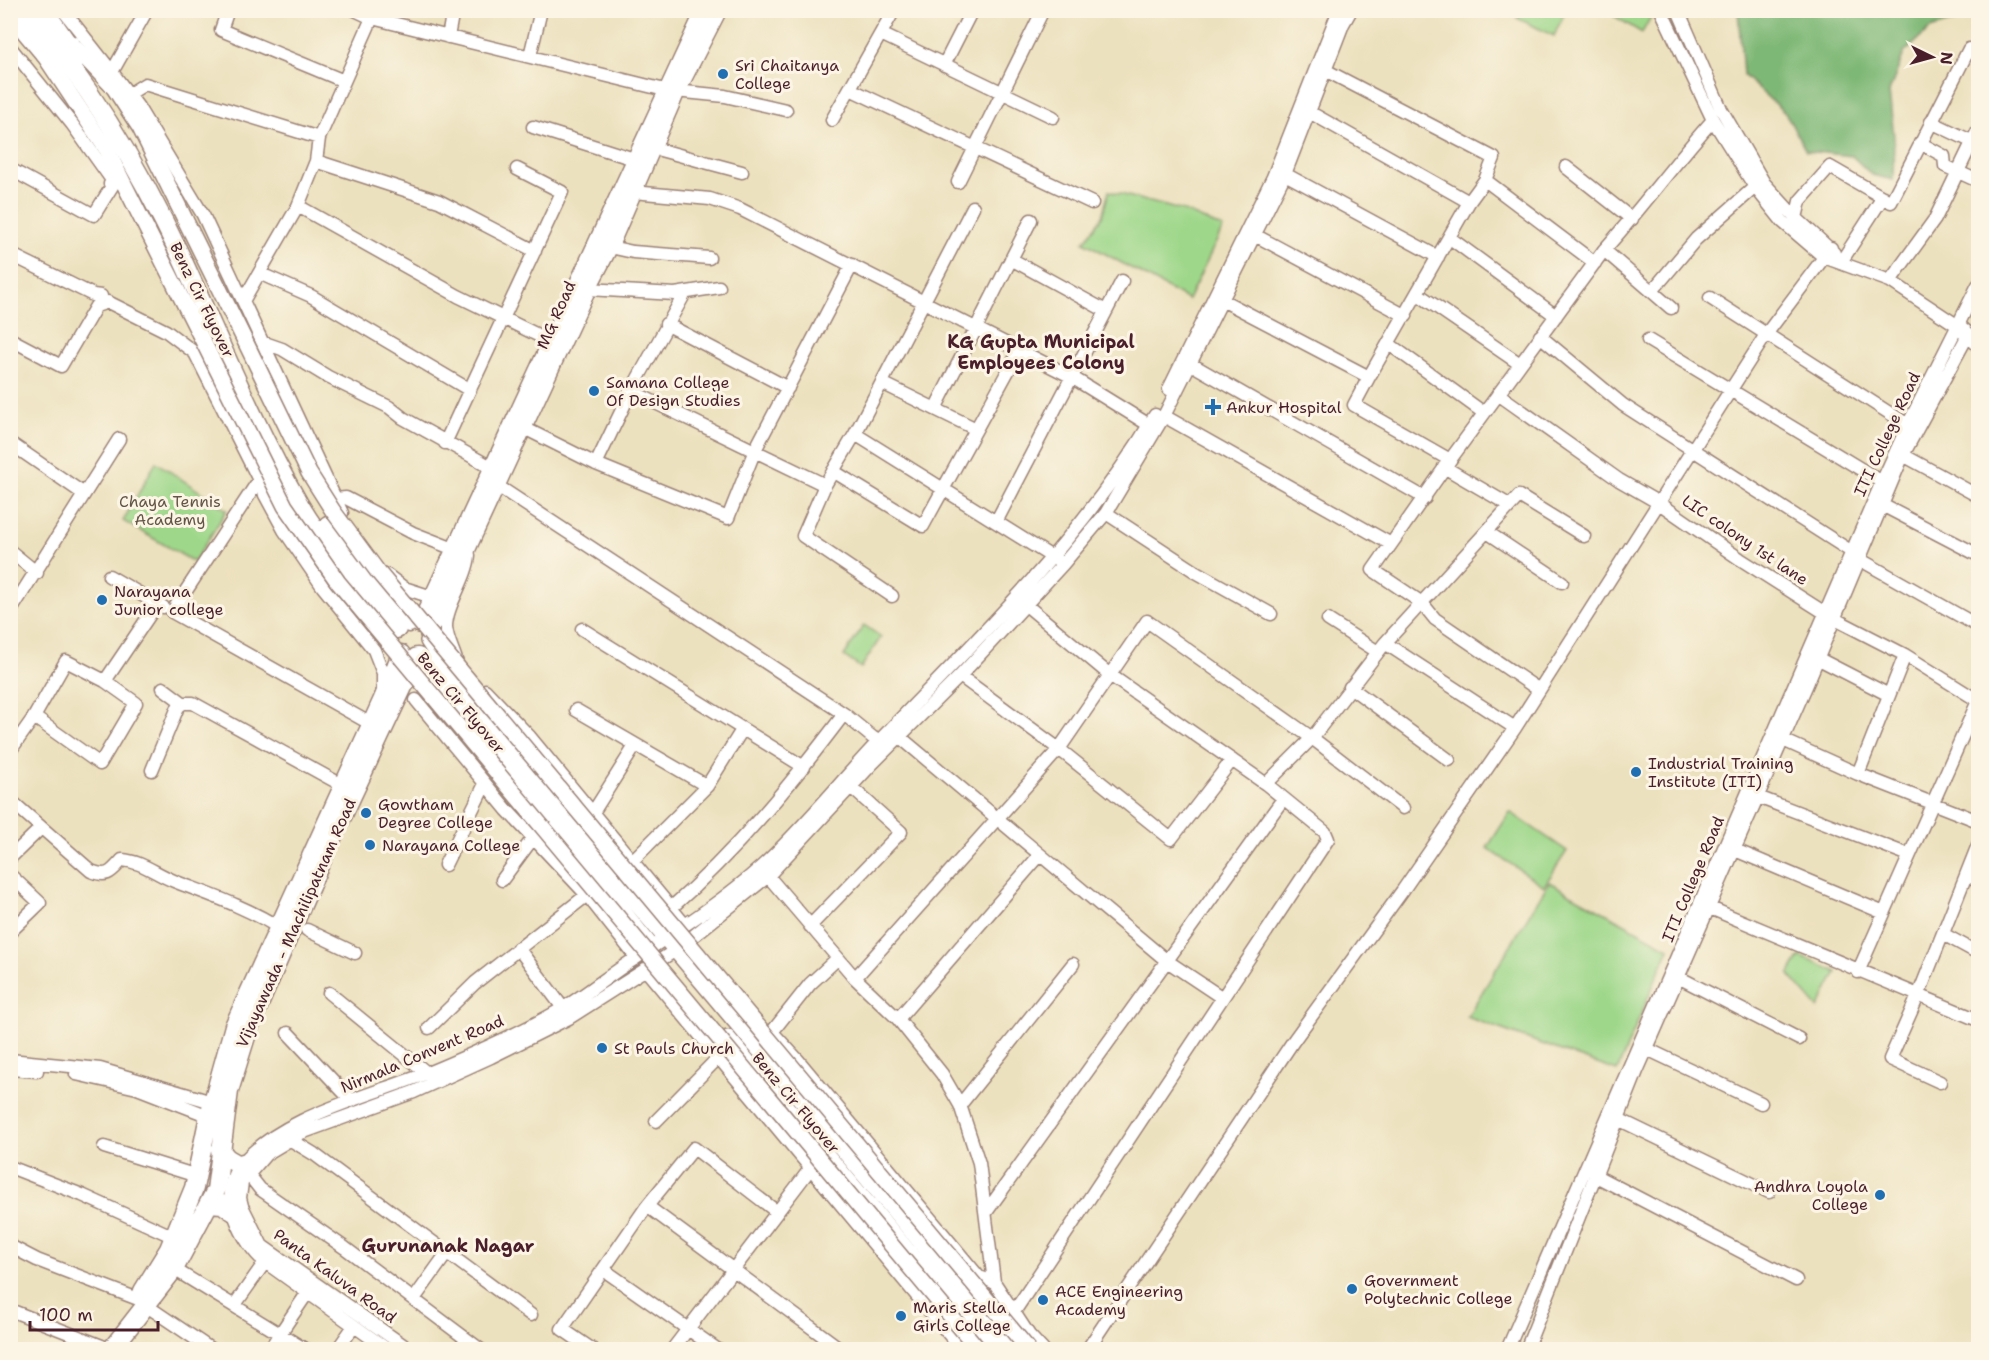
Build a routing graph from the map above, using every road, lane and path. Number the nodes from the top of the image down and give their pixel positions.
1 (26, 10) edge
2 (44, 10) edge
3 (63, 10) edge
4 (147, 10) edge
5 (228, 10) edge
6 (355, 10) edge
7 (453, 10) edge
8 (541, 10) edge
9 (704, 10) edge
10 (719, 10) edge
11 (894, 10) edge
12 (972, 10) edge
13 (1043, 10) edge
14 (1339, 10) edge
15 (1351, 10) edge
16 (1661, 10) edge
17 (1678, 10) edge
18 (10, 15) edge
19 (372, 18) junction
20 (61, 32) junction
21 (881, 34) junction
22 (448, 37) junction
23 (10, 47) edge
24 (1969, 49) dead end
25 (530, 56) junction
26 (944, 65) junction
27 (1325, 70) junction
28 (112, 72) junction
29 (344, 81) junction
30 (850, 89) junction
31 (671, 91) junction
32 (1002, 93) junction
33 (129, 94) junction
34 (786, 110) dead end
35 (1311, 113) junction
36 (1053, 117) dead end
37 (832, 120) dead end
38 (1713, 120) junction
39 (1931, 122) junction
40 (533, 127) dead end
41 (1978, 130) edge
42 (320, 138) junction
43 (1973, 142) junction
44 (1920, 143) junction
45 (653, 148) junction
46 (975, 148) junction
47 (634, 159) junction
48 (316, 161) junction
49 (1566, 167) dead end
50 (10, 169) edge
51 (517, 169) dead end
52 (742, 172) dead end
53 (1958, 172) junction
54 (1285, 174) junction
55 (1485, 180) junction
56 (1978, 181) edge
57 (958, 182) dead end
58 (1755, 187) junction
59 (633, 192) junction
60 (1883, 197) junction
61 (1469, 202) junction
62 (1092, 203) dead end
63 (298, 206) junction
64 (973, 207) dead end
65 (1796, 218) junction
66 (1632, 219) junction
67 (1031, 220) dead end
68 (1251, 233) junction
69 (1450, 238) junction
70 (610, 247) junction
71 (1604, 250) junction
72 (535, 251) junction
73 (1827, 252) junction
74 (10, 254) edge
75 (1438, 257) junction
76 (709, 258) dead end
77 (1011, 259) junction
78 (595, 261) junction
79 (1840, 261) junction
80 (1595, 263) junction
81 (852, 265) junction
82 (261, 274) junction
83 (1122, 281) dead end
84 (1890, 281) junction
85 (1978, 285) edge
86 (719, 287) dead end
87 (588, 289) junction
88 (1653, 290) junction
89 (686, 292) junction
90 (1418, 294) junction
91 (101, 296) dead end
92 (1710, 298) dead end
93 (243, 301) junction
94 (924, 301) junction
95 (1224, 301) junction
96 (1671, 308) dead end
97 (1106, 311) junction
98 (1406, 316) junction
99 (1556, 316) junction
100 (504, 319) junction
101 (666, 324) junction
102 (976, 328) junction
103 (1767, 333) junction
104 (1540, 336) junction
105 (1968, 336) edge
106 (10, 339) edge
107 (1648, 340) dead end
108 (262, 342) junction
109 (556, 344) junction
110 (1389, 344) junction
111 (1019, 351) junction
112 (1191, 364) junction
113 (1520, 364) junction
114 (1070, 376) junction
115 (1369, 377) junction
116 (882, 383) junction
117 (788, 388) junction
118 (468, 389) junction
119 (631, 391) junction
120 (1730, 391) junction
121 (1498, 394) junction
122 (935, 409) junction
123 (1484, 413) junction
124 (1164, 416) junction
125 (1908, 425) junction
126 (1153, 427) junction
127 (524, 428) junction
128 (976, 429) junction
129 (855, 434) junction
130 (119, 439) dead end
131 (10, 443) edge
132 (446, 443) junction
133 (1694, 449) junction
134 (755, 450) junction
135 (272, 451) junction
136 (1903, 455) junction
137 (596, 464) junction
138 (1447, 464) junction
139 (491, 468) junction
140 (833, 471) junction
141 (259, 480) junction
142 (1882, 482) junction
143 (496, 485) junction
144 (825, 485) junction
145 (944, 487) junction
146 (84, 494) junction
147 (1978, 496) edge
148 (1425, 498) junction
149 (334, 499) junction
150 (1659, 503) junction
151 (1509, 505) junction
152 (1882, 505) junction
153 (1106, 513) junction
154 (997, 519) junction
155 (1487, 532) junction
156 (1584, 536) dead end
157 (470, 544) junction
158 (1391, 544) junction
159 (454, 549) junction
160 (10, 551) edge
161 (1855, 555) junction
162 (1978, 555) edge
163 (1059, 560) junction
164 (37, 573) junction
165 (110, 576) dead end
166 (354, 578) junction
167 (1562, 582) dead end
168 (892, 596) dead end
169 (432, 597) junction
170 (1422, 603) junction
171 (157, 604) junction
172 (1026, 605) junction
173 (10, 612) edge
174 (172, 612) junction
175 (1271, 614) dead end
176 (1829, 615) junction
177 (347, 617) junction
178 (1328, 620) dead end
179 (1978, 626) edge
180 (582, 629) dead end
181 (415, 640) junction
182 (1381, 647) junction
183 (1905, 655) junction
184 (1818, 658) junction
185 (457, 662) junction
186 (1110, 675) junction
187 (960, 676) junction
188 (105, 681) junction
189 (457, 685) junction
190 (1350, 687) junction
191 (163, 688) dead end
192 (1539, 690) junction
193 (1889, 695) junction
194 (1978, 699) edge
195 (416, 700) junction
196 (389, 702) junction
197 (454, 702) junction
198 (183, 703) junction
199 (576, 710) dead end
200 (844, 714) junction
201 (34, 717) junction
202 (371, 724) junction
203 (1515, 728) junction
204 (742, 730) junction
205 (900, 737) junction
206 (1311, 738) junction
207 (1783, 740) junction
208 (635, 746) junction
209 (882, 746) junction
210 (1059, 749) junction
211 (10, 751) edge
212 (1232, 760) junction
213 (1449, 760) dead end
214 (804, 767) junction
215 (152, 770) dead end
216 (1858, 774) junction
217 (485, 784) junction
218 (1266, 784) junction
219 (342, 785) junction
220 (706, 786) junction
221 (851, 787) junction
222 (1758, 797) junction
223 (1283, 799) junction
224 (10, 800) edge
225 (1931, 804) junction
226 (1403, 808) dead end
227 (592, 814) junction
228 (995, 819) junction
229 (1978, 821) edge
230 (41, 828) junction
231 (533, 838) junction
232 (1978, 845) edge
233 (1735, 850) junction
234 (1909, 855) junction
235 (1040, 856) junction
236 (10, 858) edge
237 (633, 860) junction
238 (445, 865) dead end
239 (1967, 874) junction
240 (10, 875) edge
241 (768, 876) junction
242 (502, 880) dead end
243 (1978, 881) edge
244 (587, 895) junction
245 (1706, 907) junction
246 (671, 908) junction
247 (1884, 913) junction
248 (685, 925) junction
249 (810, 926) junction
250 (278, 927) junction
251 (307, 930) dead end
252 (10, 932) edge
253 (1943, 934) junction
254 (692, 937) junction
255 (672, 945) junction
256 (518, 948) junction
257 (355, 953) dead end
258 (1978, 953) edge
259 (657, 954) junction
260 (636, 957) junction
261 (838, 958) junction
262 (1167, 961) junction
263 (1073, 964) dead end
264 (645, 969) junction
265 (1858, 972) junction
266 (855, 978) junction
267 (1680, 978) junction
268 (259, 986) junction
269 (329, 993) dead end
270 (1918, 996) junction
271 (1221, 997) junction
272 (563, 1008) junction
273 (898, 1019) junction
274 (1978, 1020) edge
275 (429, 1028) dead end
276 (772, 1032) junction
277 (288, 1033) dead end
278 (1799, 1039) dead end
279 (1647, 1049) junction
280 (719, 1058) junction
281 (10, 1060) edge
282 (10, 1069) edge
283 (427, 1073) junction
284 (1940, 1082) dead end
285 (352, 1101) junction
286 (1761, 1103) dead end
287 (960, 1105) junction
288 (210, 1109) junction
289 (1618, 1119) junction
290 (656, 1121) dead end
291 (291, 1140) junction
292 (104, 1147) dead end
293 (220, 1150) junction
294 (10, 1167) edge
295 (246, 1169) junction
296 (810, 1169) junction
297 (197, 1176) junction
298 (1596, 1176) junction
299 (236, 1187) junction
300 (1769, 1192) dead end
301 (210, 1203) junction
302 (648, 1206) junction
303 (987, 1211) junction
304 (234, 1212) junction
305 (777, 1212) junction
306 (174, 1237) junction
307 (10, 1246) edge
308 (447, 1253) junction
309 (265, 1262) junction
310 (168, 1265) junction
311 (604, 1269) junction
312 (732, 1270) junction
313 (1796, 1280) dead end
314 (994, 1282) junction
315 (308, 1292) junction
316 (414, 1299) junction
317 (143, 1302) junction
318 (234, 1306) junction
319 (10, 1310) edge
320 (1014, 1312) junction
321 (531, 1315) dead end
322 (354, 1326) junction
323 (689, 1328) junction
324 (279, 1334) junction
325 (104, 1348) edge
326 (212, 1350) edge
327 (269, 1350) edge
328 (306, 1350) edge
329 (338, 1350) edge
330 (388, 1350) edge
331 (410, 1350) edge
332 (481, 1350) edge
333 (593, 1350) edge
334 (672, 1350) edge
335 (718, 1350) edge
336 (842, 1350) edge
337 (962, 1350) edge
338 (979, 1350) edge
339 (992, 1350) edge
340 (1011, 1350) edge
341 (1029, 1350) edge
342 (1043, 1350) edge
343 (1087, 1350) edge
344 (1508, 1350) edge
345 (1526, 1350) edge

1 - 135 highway
2 - 20 highway
3 - 28 street
4 - 28 street
5 - 29 street
6 - 19 street
7 - 22 street
8 - 25 street
9 - 31 main road, MG Road
10 - 31 main road, MG Road
11 - 21 street
12 - 26 street
13 - 32 street
14 - 68 street
15 - 27 street
16 - 38 street
17 - 65 street
18 - 338 main road, Benz Cir Flyover, bridge
19 - 22 street
19 - 29 street
20 - 181 highway
20 - 341 main road, Benz Cir Flyover, bridge
21 - 26 street
21 - 30 street
22 - 25 street
23 - 50 street
24 - 39 street
25 - 31 street
26 - 32 street
27 - 35 street
27 - 55 street
28 - 33 street
29 - 42 street
30 - 37 street
30 - 46 street
31 - 34 street
31 - 45 main road, MG Road
31 - 47 main road, MG Road
32 - 36 street
32 - 46 street
33 - 42 street
33 - 93 street
35 - 54 street
35 - 61 street
38 - 58 street
38 - 66 street
39 - 43 street
39 - 44 street
40 - 47 street
41 - 43 street
42 - 48 street
43 - 53 street
44 - 53 street
44 - 60 street
45 - 52 street
45 - 59 main road, MG Road
46 - 57 street
46 - 62 street
47 - 78 main road, MG Road
48 - 63 street
48 - 72 street
49 - 66 street
51 - 72 street
53 - 56 street
53 - 84 street
54 - 68 street
54 - 75 street
55 - 61 street
55 - 80 street
58 - 73 street
58 - 88 street
59 - 70 main road, MG Road
59 - 81 street
60 - 65 street
60 - 79 street
61 - 69 street
63 - 82 street
63 - 100 street
64 - 94 street
65 - 73 street
66 - 71 street
67 - 77 street
68 - 95 street
68 - 98 street
68 - 126 street
69 - 75 street
69 - 99 street
70 - 76 street
70 - 78 main road, MG Road
71 - 80 street
71 - 88 street
72 - 100 street
73 - 79 street
73 - 103 street
74 - 91 street
75 - 90 street
77 - 97 street
77 - 102 street
78 - 87 main road, MG Road
78 - 109 main road, MG Road
79 - 84 street
80 - 99 street
81 - 94 street
81 - 117 street
82 - 93 street
82 - 118 street
83 - 97 street
84 - 105 street
85 - 105 street
86 - 89 street
87 - 89 street
87 - 109 main road, MG Road
88 - 96 street
89 - 101 street
90 - 98 street
90 - 113 street
92 - 103 street
93 - 108 street
94 - 102 street
94 - 116 street
95 - 112 street
95 - 115 street
97 - 114 street
98 - 110 street
99 - 104 street
100 - 109 street
100 - 118 street
101 - 117 street
101 - 119 street
102 - 111 street
102 - 122 street
103 - 120 street
103 - 125 street
104 - 113 street
104 - 133 street
105 - 125 street, ITI College Road
105 - 136 street, ITI College Road
106 - 141 street
107 - 120 street
108 - 132 street
108 - 149 street
109 - 127 main road, MG Road
109 - 139 main road, MG Road
110 - 115 street
110 - 123 street
111 - 114 street
111 - 128 street
112 - 124 street
112 - 148 street
113 - 121 street
114 - 126 street
114 - 154 street
115 - 138 street
116 - 122 street
116 - 129 street
117 - 134 street
118 - 132 street
119 - 134 street
119 - 137 street
120 - 133 street
120 - 142 street
121 - 123 street
121 - 150 street, LIC colony 1st lane
122 - 128 street
123 - 138 street
124 - 126 street
124 - 158 street
125 - 142 street, ITI College Road
126 - 153 street
126 - 163 street
127 - 137 street
127 - 143 main road, MG Road
128 - 145 street
129 - 140 street
129 - 145 street
130 - 146 street
131 - 146 street
132 - 139 street
133 - 150 street
133 - 161 street
134 - 137 street
134 - 144 street
135 - 141 street
135 - 166 highway
136 - 147 street
136 - 152 street, ITI College Road
138 - 148 street
138 - 151 street
139 - 159 main road, MG Road
140 - 144 street
140 - 145 street
141 - 174 street
141 - 177 street
142 - 161 street, ITI College Road
143 - 157 main road, MG Road
143 - 200 street
144 - 168 street
145 - 154 street
146 - 164 street
148 - 158 street
149 - 159 street
149 - 169 street
150 - 176 street, LIC colony 1st lane
150 - 192 street
151 - 155 street
151 - 156 street
152 - 161 street, ITI College Road
152 - 162 street
153 - 163 street
153 - 175 street
154 - 163 street
155 - 167 street
155 - 170 street
157 - 181 main road, MG Road
157 - 185 street
158 - 170 street
159 - 169 main road, MG Road
160 - 164 street
161 - 176 street, ITI College Road
161 - 179 street
163 - 172 street
163 - 209 street
164 - 173 street
165 - 171 street
166 - 177 street
166 - 181 highway
169 - 181 main road, MG Road
170 - 182 street
170 - 192 street
171 - 174 street
171 - 188 street
172 - 186 street
172 - 187 street
174 - 202 street
176 - 183 street, LIC colony 1st lane
176 - 184 street, ITI College Road
176 - 245 street, ITI College Road
177 - 196 street
178 - 182 street
180 - 204 street
181 - 189 main road
181 - 196 highway, Vijayawada - Machilipatnam Road
181 - 197 main road
182 - 190 street
182 - 203 street
183 - 193 street
183 - 194 street, LIC colony 1st lane
184 - 193 street
184 - 207 street, ITI College Road
185 - 189 street
185 - 227 street
186 - 206 street
186 - 210 street
186 - 212 street
187 - 205 street
187 - 210 street
188 - 201 street
188 - 201 street
189 - 255 main road
190 - 206 street
190 - 213 street
191 - 198 street
192 - 203 street
193 - 216 street
194 - 225 street
195 - 196 street
195 - 197 street
195 - 217 street
196 - 202 highway, Vijayawada - Machilipatnam Road
196 - 268 highway, Vijayawada - Machilipatnam Road
197 - 259 main road
198 - 215 street
198 - 219 street
199 - 208 street
200 - 209 street
200 - 214 street
201 - 211 street
202 - 219 highway, Vijayawada - Machilipatnam Road
203 - 343 street
204 - 214 street
204 - 220 street
205 - 209 street
205 - 228 street
206 - 218 street
206 - 226 street
207 - 216 street
207 - 222 street, ITI College Road
208 - 220 street
208 - 227 street
209 - 221 street
209 - 248 street
210 - 212 street
210 - 228 street
212 - 218 street
214 - 246 street
216 - 225 street
217 - 231 street
217 - 238 street
218 - 223 street
219 - 250 highway, Vijayawada - Machilipatnam Road
220 - 237 street
221 - 241 street
221 - 249 street
222 - 233 street, ITI College Road
222 - 234 street
223 - 262 street
223 - 271 street
224 - 230 street
225 - 229 street
225 - 234 street
227 - 237 street
228 - 235 street
228 - 266 street
230 - 236 street
230 - 250 street
231 - 242 street
231 - 244 street
232 - 239 street
233 - 245 street, ITI College Road
233 - 247 street
234 - 247 street
235 - 262 street
235 - 273 street
237 - 246 street
239 - 243 street
239 - 253 street
240 - 252 street
241 - 249 street
241 - 254 street
244 - 256 street
244 - 260 street
245 - 265 street
245 - 267 street, ITI College Road
245 - 344 street, ITI College Road
246 - 248 street
247 - 265 street
248 - 255 street
249 - 261 street
250 - 268 highway, Vijayawada - Machilipatnam Road
251 - 257 street
253 - 258 street
253 - 270 street
254 - 255 street
254 - 276 street
255 - 259 street
255 - 340 main road
256 - 272 street
256 - 275 street
259 - 260 street, Nirmala Convent Road
259 - 264 street, Nirmala Convent Road
259 - 339 main road
260 - 272 street, Nirmala Convent Road
261 - 266 street
261 - 276 street
262 - 271 street
262 - 303 street
263 - 287 street
264 - 280 street
264 - 291 street, Nirmala Convent Road
265 - 270 street
266 - 273 street
267 - 278 street
267 - 279 street, ITI College Road
268 - 288 highway, Vijayawada - Machilipatnam Road
268 - 293 highway, Vijayawada - Machilipatnam Road
269 - 283 street
270 - 274 street
270 - 284 street
271 - 320 street
272 - 283 street, Nirmala Convent Road
273 - 287 street
276 - 314 street
277 - 285 street
279 - 286 street
279 - 289 street, ITI College Road
280 - 290 street
280 - 296 street
281 - 288 street
282 - 288 street
283 - 285 street, Nirmala Convent Road
285 - 295 street, Nirmala Convent Road
287 - 303 street
288 - 297 highway, Vijayawada - Machilipatnam Road
289 - 298 street, ITI College Road
289 - 300 street
291 - 295 street, Nirmala Convent Road
291 - 308 street
292 - 297 street
293 - 295 highway
293 - 301 highway, Vijayawada - Machilipatnam Road
294 - 306 street
295 - 299 street, Nirmala Convent Road
295 - 316 street
296 - 305 street
296 - 337 street
297 - 306 highway, Vijayawada - Machilipatnam Road
298 - 313 street
298 - 345 street, ITI College Road
299 - 304 street, Panta Kaluva Road
299 - 331 street, Panta Kaluva Road
301 - 304 highway
301 - 310 highway, Vijayawada - Machilipatnam Road
302 - 305 street
302 - 311 street
302 - 312 street
303 - 314 street
304 - 309 street, Panta Kaluva Road
305 - 312 street
306 - 310 highway, Vijayawada - Machilipatnam Road
307 - 317 street
308 - 316 street
308 - 321 street
309 - 315 street, Panta Kaluva Road
309 - 318 street
310 - 317 highway, Vijayawada - Machilipatnam Road
310 - 318 street
311 - 323 street
311 - 333 street
312 - 323 street
312 - 336 street
314 - 320 street
315 - 322 street, Panta Kaluva Road
315 - 324 street
316 - 332 street
317 - 325 highway, Vijayawada - Machilipatnam Road
317 - 326 street
318 - 324 street
319 - 325 street
320 - 342 street
322 - 329 street
322 - 330 street, Panta Kaluva Road
323 - 334 street
323 - 335 street
324 - 327 street
324 - 328 street

